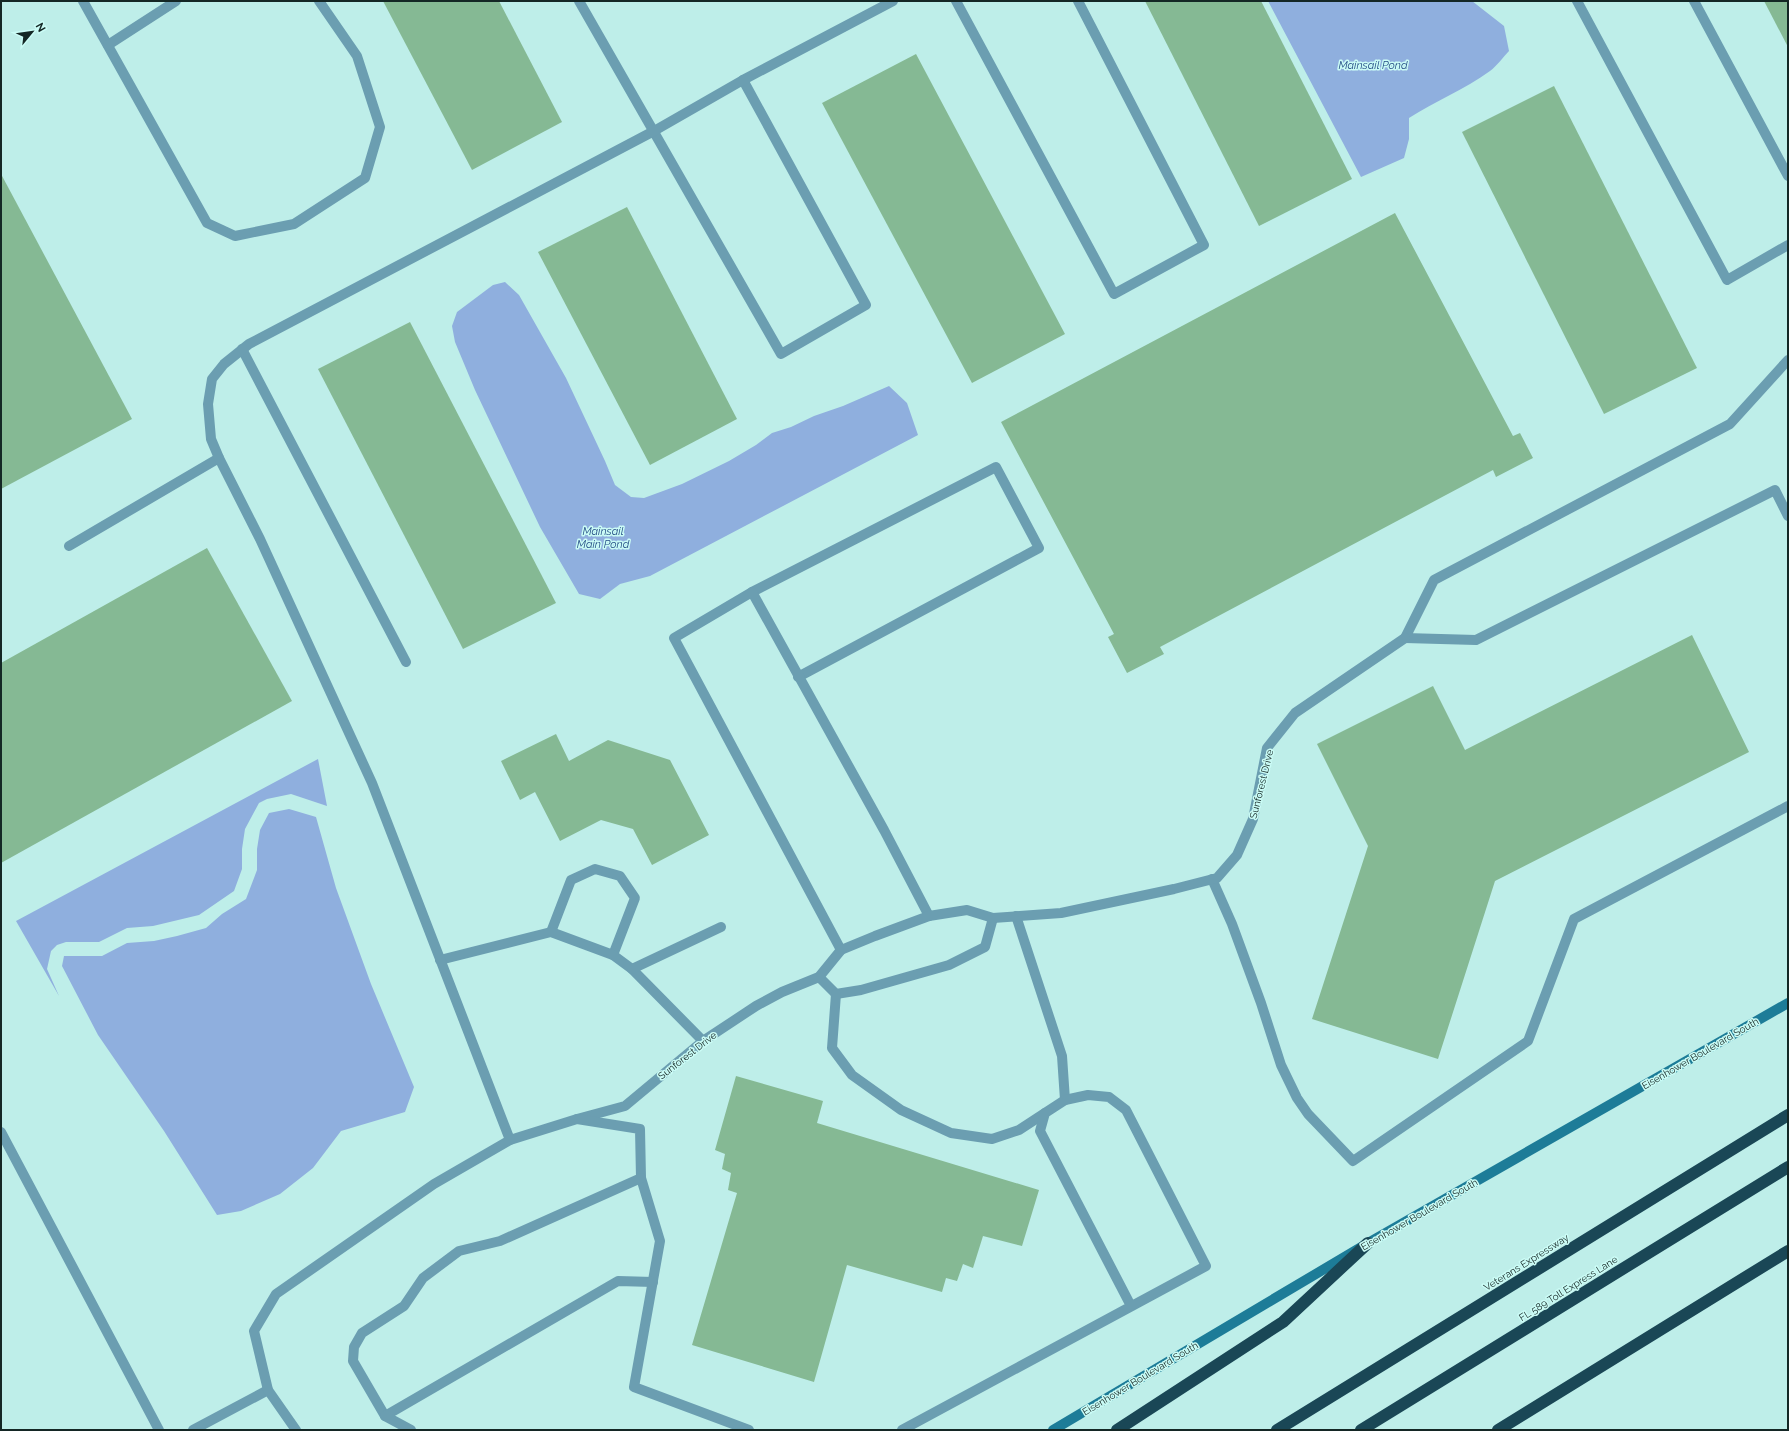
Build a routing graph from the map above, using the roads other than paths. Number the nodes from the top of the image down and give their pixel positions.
1 (83, 1) edge
2 (176, 1) edge
3 (319, 1) edge
4 (578, 1) edge
5 (893, 1) edge
6 (956, 1) edge
7 (1078, 1) edge
8 (1577, 1) edge
9 (1694, 1) edge
10 (108, 45) junction
11 (743, 80) junction
12 (654, 131) junction
13 (1788, 176) edge
14 (1788, 245) edge
15 (242, 350) junction
16 (1788, 360) edge
17 (218, 458) junction
18 (1788, 516) edge
19 (69, 546) dead end
20 (752, 592) junction
21 (1405, 638) junction
22 (406, 662) dead end
23 (798, 677) junction
24 (1788, 806) edge
25 (1212, 879) junction
26 (929, 916) junction
27 (1016, 916) junction
28 (993, 918) junction
29 (721, 927) dead end
30 (551, 932) junction
31 (840, 950) junction
32 (613, 955) junction
33 (440, 960) junction
34 (632, 969) junction
35 (819, 977) junction
36 (836, 994) junction
37 (1788, 1003) edge
38 (703, 1041) junction
39 (1065, 1100) junction
40 (1045, 1113) junction
41 (1788, 1115) edge
42 (576, 1119) junction
43 (1, 1132) edge
44 (510, 1140) junction
45 (1788, 1167) edge
46 (641, 1178) junction
47 (1368, 1243) junction
48 (1788, 1251) edge
49 (653, 1282) junction
50 (1131, 1306) junction
51 (268, 1390) junction
52 (385, 1416) junction
53 (159, 1430) edge
54 (194, 1430) edge
55 (296, 1430) edge
56 (412, 1430) edge
57 (749, 1430) edge
58 (902, 1430) edge
59 (1053, 1430) edge
60 (1117, 1430) edge
61 (1277, 1430) edge
62 (1361, 1430) edge
63 (1498, 1430) edge

1 - 10 lane
2 - 10 lane
3 - 10 lane
4 - 12 lane
5 - 11 lane
6 - 7 lane
8 - 14 lane
9 - 13 lane
11 - 12 lane
11 - 12 lane
12 - 15 lane
15 - 17 lane
15 - 22 lane
16 - 21 lane
17 - 19 lane
17 - 33 lane
18 - 21 lane
20 - 23 lane
20 - 23 lane
20 - 31 lane
21 - 25 lane, Sunforest Drive
23 - 26 lane
24 - 25 lane
25 - 27 lane, Sunforest Drive
26 - 28 lane, Sunforest Drive
26 - 31 lane, Sunforest Drive
27 - 28 lane, Sunforest Drive
27 - 39 lane
28 - 36 lane
29 - 34 lane
30 - 32 lane
30 - 32 lane
30 - 33 lane
31 - 35 lane
32 - 34 lane
33 - 44 lane
34 - 38 lane
35 - 36 lane
35 - 38 lane, Sunforest Drive
36 - 40 lane
37 - 47 main road, Eisenhower Boulevard South
38 - 42 lane, Sunforest Drive
39 - 40 lane
39 - 50 lane
40 - 50 lane
41 - 61 highway, Veterans Expressway
42 - 44 lane, Sunforest Drive
42 - 46 lane
43 - 53 lane
44 - 51 lane, Sunforest Drive
45 - 62 highway, FL 589 Toll Express Lane
46 - 49 lane
46 - 52 lane
47 - 59 main road, Eisenhower Boulevard South
47 - 60 highway
48 - 63 highway
49 - 52 lane
49 - 57 lane
50 - 58 lane
51 - 54 lane
51 - 55 lane
52 - 56 lane

